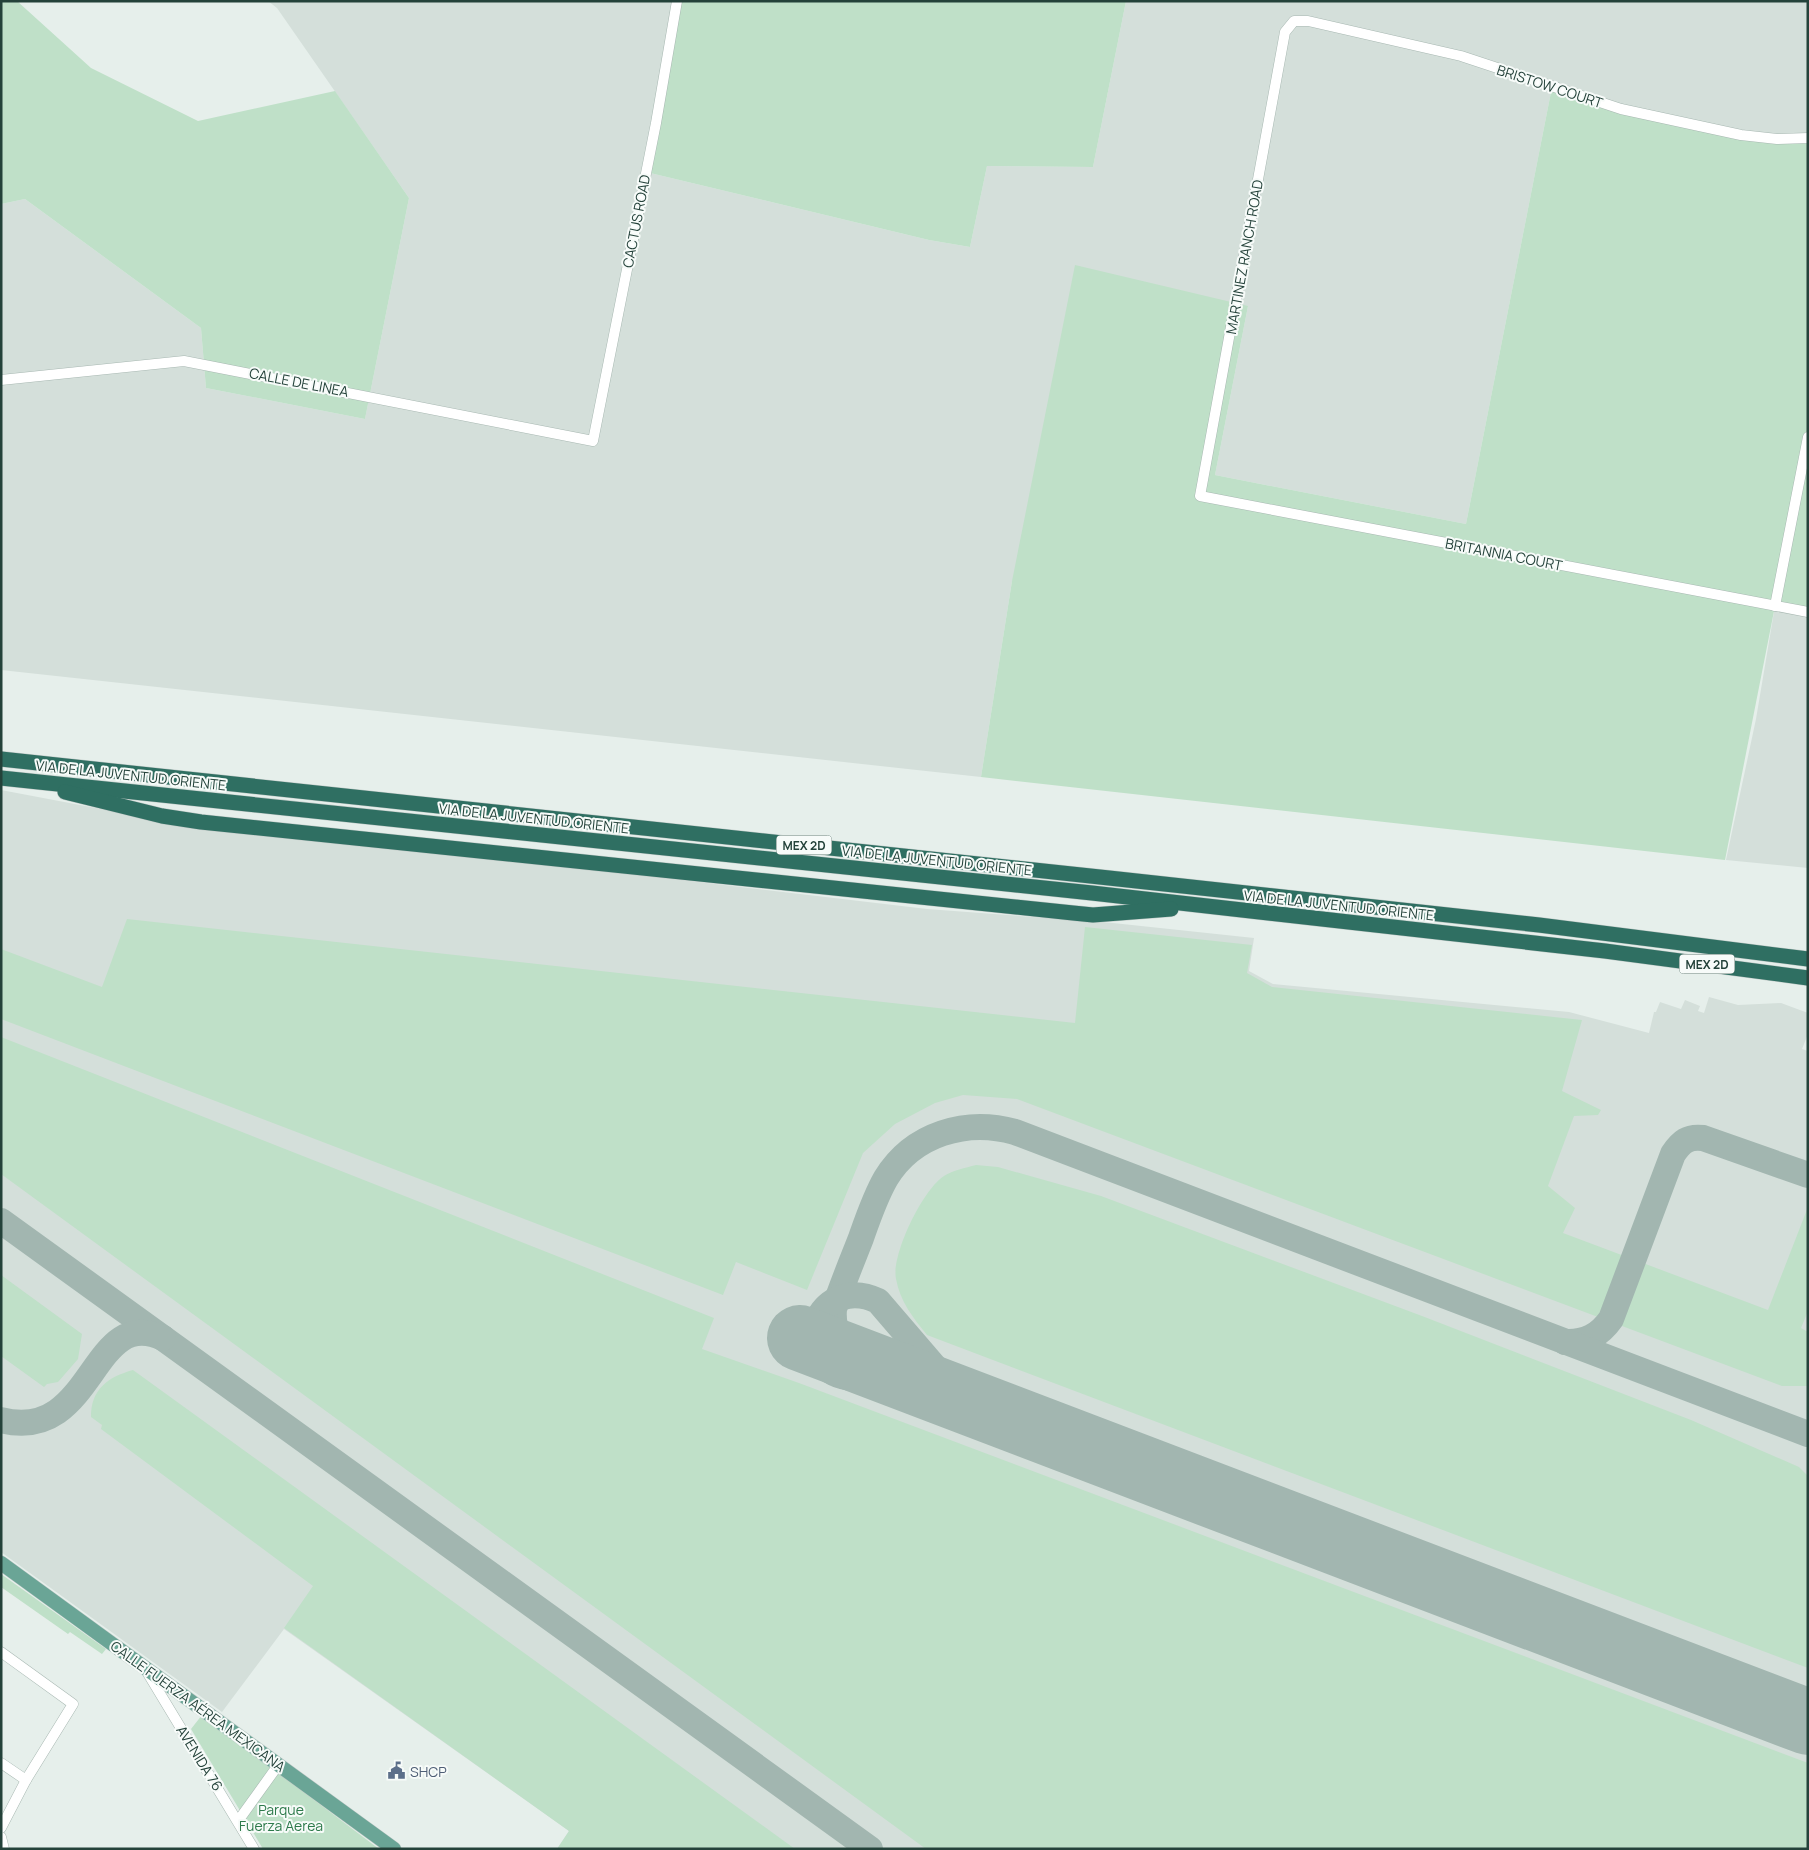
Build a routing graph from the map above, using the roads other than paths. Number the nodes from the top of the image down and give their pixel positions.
1 (677, 1) edge
2 (1294, 21) joint
3 (1808, 138) edge
4 (1, 380) edge
5 (1808, 437) edge
6 (593, 441) joint
7 (1200, 496) joint
8 (1775, 606) junction
9 (1808, 612) edge
10 (1, 759) edge
11 (6, 778) edge
12 (1208, 906) junction
13 (1606, 935) junction
14 (1606, 951) junction
15 (1808, 959) edge
16 (1808, 978) edge
17 (1, 1563) edge
18 (1, 1652) edge
19 (144, 1667) junction
20 (279, 1764) junction
21 (3, 1768) edge
22 (26, 1780) junction
23 (238, 1821) junction
24 (1, 1828) edge
25 (1, 1837) edge
26 (4, 1849) edge
27 (254, 1849) edge
28 (394, 1849) edge

1 - 6 street, CACTUS ROAD
2 - 3 street, BRISTOW COURT
2 - 7 street, MARTINEZ RANCH ROAD
4 - 6 street, CALLE DE LINEA
5 - 8 street
7 - 8 street, BRITANNIA COURT
8 - 9 street, BRITANNIA COURT
10 - 13 highway, VIA DE LA JUVENTUD ORIENTE / MEX 2D
11 - 12 highway, VIA DE LA JUVENTUD ORIENTE / MEX 2D
11 - 12 highway
12 - 14 highway, VIA DE LA JUVENTUD ORIENTE / MEX 2D
13 - 14 highway
13 - 15 highway, VIA DE LA JUVENTUD ORIENTE / MEX 2D
14 - 16 highway, VIA DE LA JUVENTUD ORIENTE / MEX 2D
17 - 19 main road, CALLE FUERZA AÉREA MEXICANA
18 - 22 street
19 - 20 main road, CALLE FUERZA AÉREA MEXICANA
19 - 23 street, AVENIDA 76
20 - 23 street
20 - 28 main road, CALLE FUERZA AÉREA MEXICANA
21 - 22 street
22 - 24 street
23 - 27 street, AVENIDA 76
25 - 26 street

